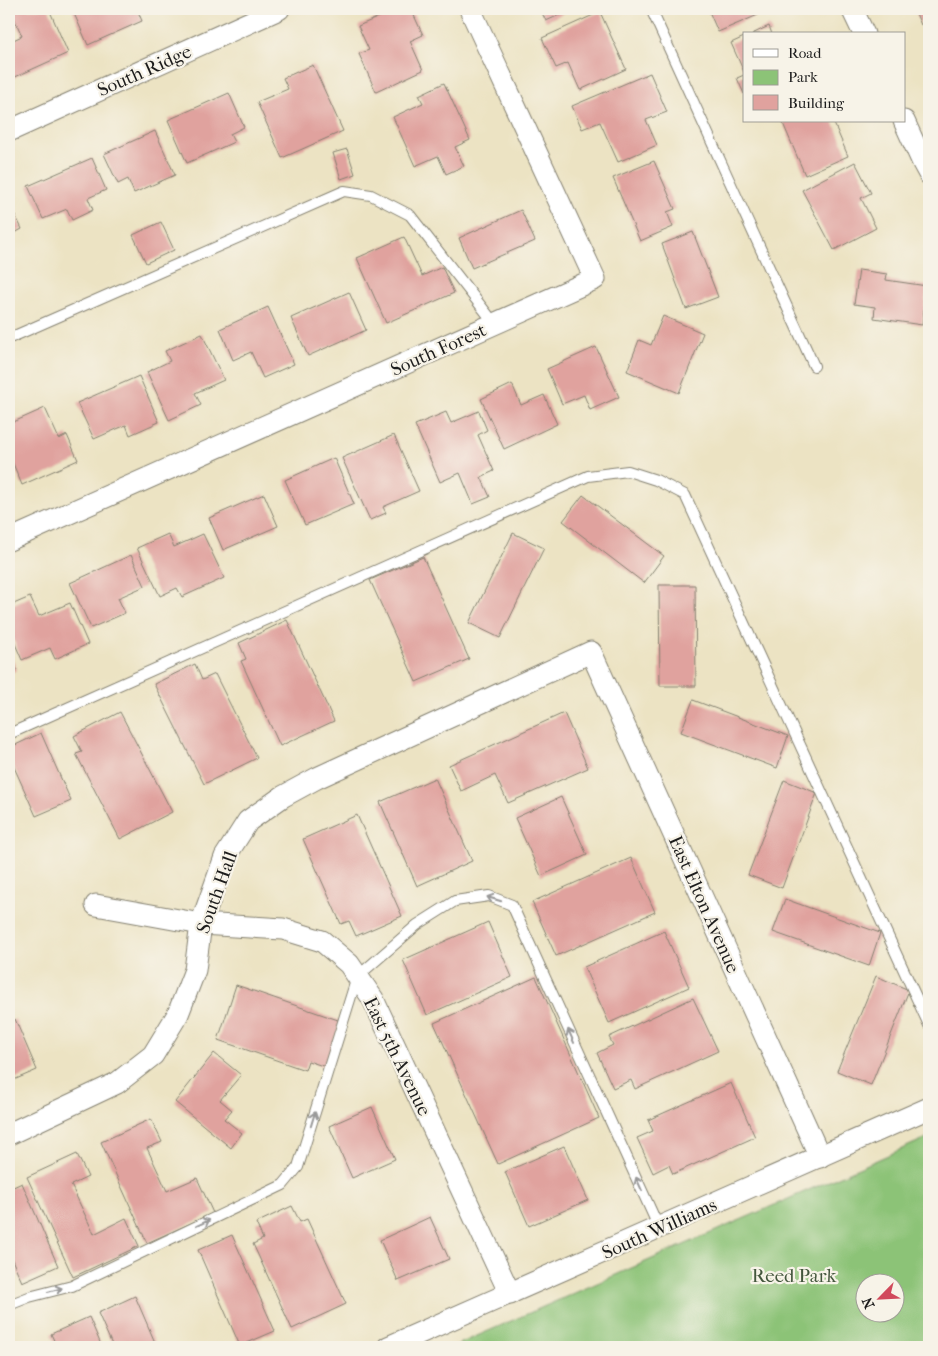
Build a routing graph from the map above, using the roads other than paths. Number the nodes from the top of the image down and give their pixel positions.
1 (279, 9) edge
2 (470, 9) edge
3 (651, 9) edge
4 (852, 9) edge
5 (863, 32) edge
6 (905, 122) edge
7 (9, 131) edge
8 (927, 166) edge
9 (495, 324) junction
10 (9, 334) edge
11 (814, 366) dead end
12 (9, 540) edge
13 (591, 652) joint
14 (9, 734) edge
15 (96, 905) dead end
16 (201, 924) junction
17 (358, 977) junction
18 (929, 1025) edge
19 (929, 1108) edge
20 (9, 1134) edge
21 (820, 1157) junction
22 (659, 1228) junction
23 (510, 1294) junction
24 (9, 1305) edge
25 (388, 1347) edge

1 - 7 street, South Ridge
2 - 9 street, South Forest
3 - 11 lane
4 - 5 street
6 - 8 street
9 - 10 lane
9 - 12 street, South Forest
13 - 16 street, South Hall
13 - 21 street, East Elton Avenue
14 - 18 lane
15 - 16 street, East 5th Avenue
16 - 17 street, East 5th Avenue
16 - 20 street, South Hall
22 -> 17 lane
17 - 23 street, East 5th Avenue
24 -> 17 lane
19 - 21 street, South Williams
21 - 22 street, South Williams
22 - 23 street, South Williams
23 - 25 street, South Williams

